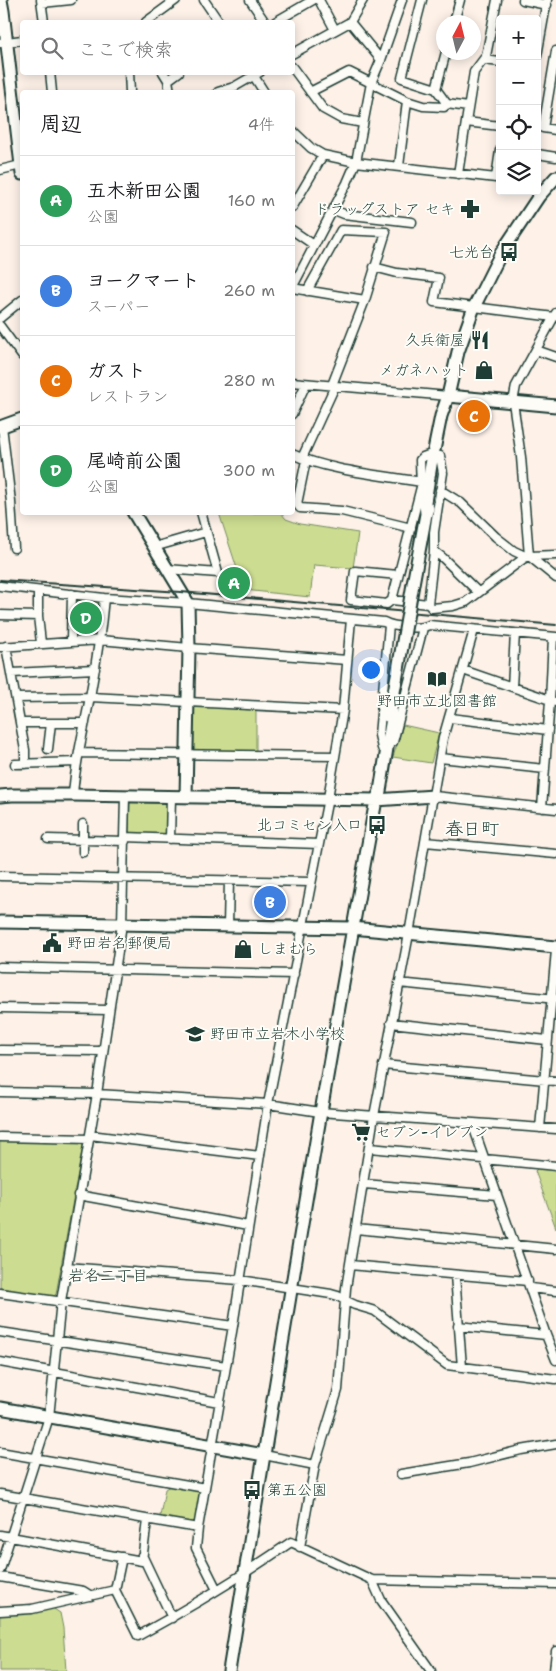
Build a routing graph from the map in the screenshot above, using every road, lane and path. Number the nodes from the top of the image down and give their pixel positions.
1 (0, 0) edge
2 (71, 0) edge
3 (159, 0) edge
4 (176, 0) edge
5 (204, 0) edge
6 (250, 0) edge
7 (313, 0) edge
8 (319, 0) edge
9 (363, 0) edge
10 (402, 0) edge
11 (422, 0) edge
12 (460, 0) edge
13 (497, 0) edge
14 (523, 0) edge
15 (42, 1) edge
16 (547, 2) edge
17 (163, 9) junction
18 (456, 15) edge
19 (496, 15) edge
20 (44, 20) edge
21 (149, 20) edge
22 (219, 20) edge
23 (264, 20) edge
24 (278, 20) edge
25 (350, 22) junction
26 (496, 28) edge
27 (541, 28) edge
28 (336, 30) junction
29 (20, 40) edge
30 (3, 42) edge
31 (556, 51) edge
32 (295, 52) edge
33 (381, 60) junction
34 (444, 60) edge
35 (484, 60) junction
36 (496, 62) edge
37 (295, 71) edge
38 (50, 75) edge
39 (129, 75) edge
40 (253, 75) edge
41 (256, 75) edge
42 (166, 76) edge
43 (371, 83) junction
44 (436, 89) junction
45 (52, 90) edge
46 (130, 90) edge
47 (170, 90) edge
48 (224, 90) edge
49 (263, 90) edge
50 (310, 92) junction
51 (407, 101) junction
52 (447, 104) junction
53 (468, 107) junction
54 (19, 112) edge
55 (466, 122) junction
56 (363, 123) junction
57 (496, 126) edge
58 (556, 130) edge
59 (20, 131) edge
60 (295, 133) edge
61 (323, 155) junction
62 (541, 155) edge
63 (556, 157) edge
64 (356, 162) junction
65 (399, 166) junction
66 (0, 170) edge
67 (20, 170) edge
68 (458, 174) junction
69 (556, 177) edge
70 (496, 178) edge
71 (295, 203) edge
72 (334, 210) junction
73 (412, 222) dead end
74 (295, 232) edge
75 (314, 245) junction
76 (374, 267) junction
77 (295, 282) edge
78 (295, 289) edge
79 (307, 291) junction
80 (365, 300) junction
81 (20, 302) edge
82 (474, 307) junction
83 (555, 315) edge
84 (0, 318) edge
85 (0, 326) edge
86 (536, 350) junction
87 (20, 353) edge
88 (556, 357) edge
89 (295, 382) edge
90 (306, 384) junction
91 (334, 386) junction
92 (448, 396) junction
93 (513, 402) junction
94 (556, 406) edge
95 (295, 408) edge
96 (20, 420) edge
97 (1, 427) edge
98 (437, 454) junction
99 (295, 455) edge
100 (304, 459) junction
101 (421, 482) junction
102 (440, 490) junction
103 (134, 515) edge
104 (202, 515) edge
105 (411, 528) junction
106 (206, 532) junction
107 (154, 547) junction
108 (14, 548) dead end
109 (434, 551) junction
110 (556, 555) edge
111 (528, 556) junction
112 (167, 569) junction
113 (398, 575) junction
114 (556, 578) edge
115 (0, 586) edge
116 (38, 590) junction
117 (478, 592) junction
118 (72, 594) junction
119 (104, 598) junction
120 (392, 600) junction
121 (188, 603) junction
122 (428, 604) junction
123 (0, 615) edge
124 (38, 616) junction
125 (351, 619) junction
126 (389, 625) junction
127 (423, 628) junction
128 (474, 630) junction
129 (515, 634) junction
130 (554, 637) edge
131 (100, 640) junction
132 (71, 641) junction
133 (41, 643) junction
134 (3, 646) edge
135 (189, 648) junction
136 (347, 660) junction
137 (95, 669) junction
138 (463, 670) junction
139 (12, 673) junction
140 (554, 673) edge
141 (512, 687) junction
142 (90, 697) junction
143 (16, 698) junction
144 (188, 701) junction
145 (553, 702) edge
146 (343, 710) junction
147 (450, 718) junction
148 (20, 723) junction
149 (51, 723) junction
150 (85, 723) junction
151 (548, 730) junction
152 (48, 749) dead end
153 (384, 749) junction
154 (79, 753) junction
155 (187, 754) junction
156 (335, 756) junction
157 (440, 758) junction
158 (77, 762) junction
159 (15, 764) dead end
160 (25, 764) junction
161 (545, 769) junction
162 (73, 795) junction
163 (0, 796) edge
164 (125, 796) junction
165 (171, 796) junction
166 (434, 796) junction
167 (186, 797) junction
168 (328, 798) junction
169 (376, 800) junction
170 (542, 808) junction
171 (556, 809) edge
172 (83, 824) dead end
173 (48, 839) dead end
174 (125, 839) junction
175 (170, 839) junction
176 (83, 840) junction
177 (425, 842) junction
178 (319, 844) junction
179 (83, 852) dead end
180 (556, 854) edge
181 (0, 876) edge
182 (123, 878) junction
183 (229, 880) junction
184 (312, 882) junction
185 (0, 922) edge
186 (122, 924) junction
187 (228, 926) junction
188 (303, 928) junction
189 (352, 928) junction
190 (409, 934) junction
191 (556, 949) edge
192 (0, 967) edge
193 (115, 970) junction
194 (294, 974) junction
195 (399, 983) junction
196 (554, 999) edge
197 (0, 1008) edge
198 (108, 1010) junction
199 (391, 1023) junction
200 (548, 1040) junction
201 (0, 1050) edge
202 (103, 1050) junction
203 (384, 1065) junction
204 (544, 1080) junction
205 (556, 1081) edge
206 (0, 1092) edge
207 (97, 1094) junction
208 (268, 1104) junction
209 (320, 1112) junction
210 (374, 1116) junction
211 (472, 1123) junction
212 (540, 1128) junction
213 (556, 1129) edge
214 (0, 1137) edge
215 (89, 1137) junction
216 (370, 1148) junction
217 (260, 1156) junction
218 (484, 1159) junction
219 (556, 1166) edge
220 (364, 1184) junction
221 (497, 1194) junction
222 (78, 1195) junction
223 (248, 1226) junction
224 (356, 1229) junction
225 (515, 1245) junction
226 (556, 1249) edge
227 (350, 1265) junction
228 (66, 1267) junction
229 (455, 1275) junction
230 (240, 1280) junction
231 (529, 1285) junction
232 (291, 1288) junction
233 (556, 1291) edge
234 (0, 1293) edge
235 (344, 1300) junction
236 (61, 1301) junction
237 (233, 1326) junction
238 (458, 1326) junction
239 (0, 1332) edge
240 (546, 1335) junction
241 (57, 1340) junction
242 (556, 1360) edge
243 (0, 1362) edge
244 (226, 1366) junction
245 (462, 1367) junction
246 (53, 1372) junction
247 (556, 1379) edge
248 (219, 1402) junction
249 (0, 1408) edge
250 (48, 1416) junction
251 (556, 1444) edge
252 (212, 1446) junction
253 (0, 1452) edge
254 (264, 1455) junction
255 (36, 1458) junction
256 (315, 1465) junction
257 (401, 1474) dead end
258 (205, 1488) junction
259 (0, 1494) edge
260 (22, 1497) junction
261 (147, 1520) junction
262 (198, 1528) junction
263 (0, 1535) edge
264 (11, 1537) junction
265 (300, 1547) junction
266 (142, 1556) junction
267 (122, 1557) junction
268 (0, 1570) edge
269 (245, 1574) junction
270 (0, 1577) edge
271 (372, 1580) junction
272 (556, 1584) edge
273 (115, 1590) junction
274 (217, 1590) junction
275 (91, 1596) junction
276 (0, 1611) edge
277 (172, 1618) junction
278 (556, 1651) edge
279 (229, 1671) edge
280 (431, 1671) edge
281 (554, 1671) edge

1 - 30 street
2 - 15 street
3 - 17 street
4 - 17 street
5 - 22 street
6 - 23 street
7 - 24 street
8 - 28 street
9 - 25 street
10 - 33 street
11 - 44 street
12 - 18 street
13 - 19 street
14 - 16 street
15 - 20 street
16 - 27 street
17 - 21 street
25 - 28 street
25 - 33 street
26 - 35 street
28 - 32 street
29 - 30 street
30 - 54 street
31 - 58 street
33 - 43 street
34 - 44 street
35 - 36 street
35 - 53 street
37 - 50 street
38 - 45 street
39 - 46 street
40 - 48 street
41 - 49 street
42 - 47 street
43 - 50 street
43 - 51 street
43 - 56 street
44 - 52 street
50 - 56 street
51 - 52 street
51 - 65 street
52 - 53 street
53 - 55 street
54 - 59 street
55 - 57 street
55 - 68 street
56 - 64 street
60 - 61 street
61 - 64 street
61 - 71 street
62 - 63 street
64 - 65 street
64 - 72 street
65 - 68 street
66 - 67 street
68 - 70 street
69 - 82 street
72 - 73 street
72 - 75 street
74 - 75 street
75 - 77 street
76 - 79 street
76 - 80 street
76 - 82 street
78 - 79 street
79 - 80 street
80 - 91 street
81 - 84 street
82 - 83 street
82 - 92 street
83 - 86 street
85 - 87 street
86 - 88 street
86 - 93 street
89 - 90 street
90 - 91 street
90 - 95 street
91 - 92 street
91 - 100 street
92 - 93 street
92 - 98 street
93 - 94 street
93 - 111 street
96 - 97 street
97 - 108 street
98 - 101 street
98 - 102 street
98 - 153 street, bridge
99 - 100 street
100 - 101 street
100 - 105 street
101 - 105 street
102 - 109 street
102 - 111 street
103 - 107 street
104 - 106 street
105 - 113 street
106 - 107 street
106 - 112 street
107 - 112 street
109 - 117 street
109 - 122 street
110 - 111 street
111 - 114 street
111 - 117 street
112 - 121 street
113 - 120 street
113 - 120 street
115 - 116 street
116 - 118 street
116 - 124 street
117 - 122 street
118 - 119 street
118 - 132 street
119 - 121 street
119 - 131 street
120 - 122 street
121 - 125 street
121 - 135 street
123 - 124 street
124 - 133 street
125 - 126 street
125 - 136 street
126 - 127 street
126 - 153 street
127 - 128 street
127 - 153 street
128 - 129 street
128 - 138 street
129 - 130 street
129 - 141 street
130 - 140 street
131 - 132 street
131 - 135 street
131 - 137 street
132 - 133 street
133 - 134 street
134 - 139 street
135 - 136 street
135 - 144 street
136 - 146 street
137 - 139 street
137 - 142 street
138 - 141 street
138 - 147 street
139 - 143 street
140 - 145 street
141 - 145 street
142 - 143 street
142 - 144 street
142 - 150 street
143 - 148 street
144 - 146 street
144 - 155 street
145 - 151 street
146 - 156 street
147 - 151 street
147 - 157 street
148 - 149 street
148 - 160 street
149 - 150 street
149 - 152 street
150 - 154 street
151 - 161 street
153 - 169 street
154 - 155 street
154 - 158 street
155 - 156 street
155 - 167 street
156 - 168 street
157 - 161 street
157 - 166 street
158 - 160 street
158 - 162 street
159 - 160 street
161 - 170 street
162 - 163 street
162 - 164 street
164 - 165 street
164 - 174 street
165 - 167 street
165 - 175 street
166 - 169 street
166 - 170 street
166 - 177 street
167 - 168 street
168 - 169 street
168 - 178 street
169 - 189 street
170 - 171 street
172 - 176 street
173 - 176 street
174 - 175 street
174 - 176 street
174 - 182 street
175 - 178 street
176 - 179 street
177 - 180 street
177 - 190 street
178 - 184 street
181 - 182 street
182 - 183 street
182 - 186 street
183 - 184 street
183 - 187 street
184 - 188 street
185 - 186 street
186 - 187 street
186 - 193 street
187 - 188 street
188 - 189 street
188 - 194 street
189 - 190 street
189 - 209 street
190 - 191 street
190 - 195 street
191 - 196 street
192 - 193 street
193 - 194 street
193 - 198 street
194 - 208 street
195 - 196 street
195 - 199 street
196 - 200 street
197 - 198 street
198 - 202 street
199 - 200 street
199 - 203 street
200 - 204 street
201 - 202 street
202 - 207 street
203 - 204 street
203 - 210 street
204 - 205 street
204 - 212 street
206 - 207 street
207 - 208 street
207 - 215 street
208 - 209 street
208 - 217 street
209 - 210 street
209 - 232 street
210 - 211 street
210 - 216 street
211 - 212 street
211 - 218 street
212 - 213 street
214 - 215 street
215 - 217 street
215 - 222 street
216 - 218 street
216 - 220 street
217 - 223 street
218 - 219 street
218 - 221 street
220 - 221 street
220 - 224 street
221 - 225 street
222 - 223 street
222 - 228 street
223 - 230 street
224 - 225 street
224 - 227 street
225 - 226 street
225 - 231 street
227 - 229 street
227 - 235 street
228 - 230 street
228 - 236 street
229 - 231 street
229 - 238 street
230 - 232 street
230 - 237 street
231 - 233 street
231 - 240 street
232 - 235 street
232 - 254 street
234 - 236 street
235 - 245 street
235 - 256 street
236 - 237 street
236 - 241 street
237 - 244 street
238 - 240 street
238 - 245 street
239 - 241 street
240 - 242 street
241 - 244 street
241 - 246 street
243 - 246 street
244 - 248 street
245 - 247 street
246 - 248 street
246 - 250 street
248 - 252 street
249 - 250 street
250 - 252 street
250 - 255 street
251 - 257 street
252 - 254 street
252 - 258 street
253 - 255 street
254 - 256 street
254 - 269 street
255 - 258 street
255 - 260 street
256 - 265 street
258 - 262 street
259 - 260 street
260 - 261 street
260 - 264 street
261 - 262 street
261 - 266 street
262 - 274 street
263 - 264 street
264 - 267 street
264 - 268 street
265 - 269 street
265 - 271 street
266 - 267 street
266 - 277 street
267 - 273 street
269 - 274 street
269 - 279 street
270 - 275 street
271 - 272 street
271 - 280 street
273 - 275 street
273 - 277 street
274 - 277 street
275 - 276 street
278 - 281 street

